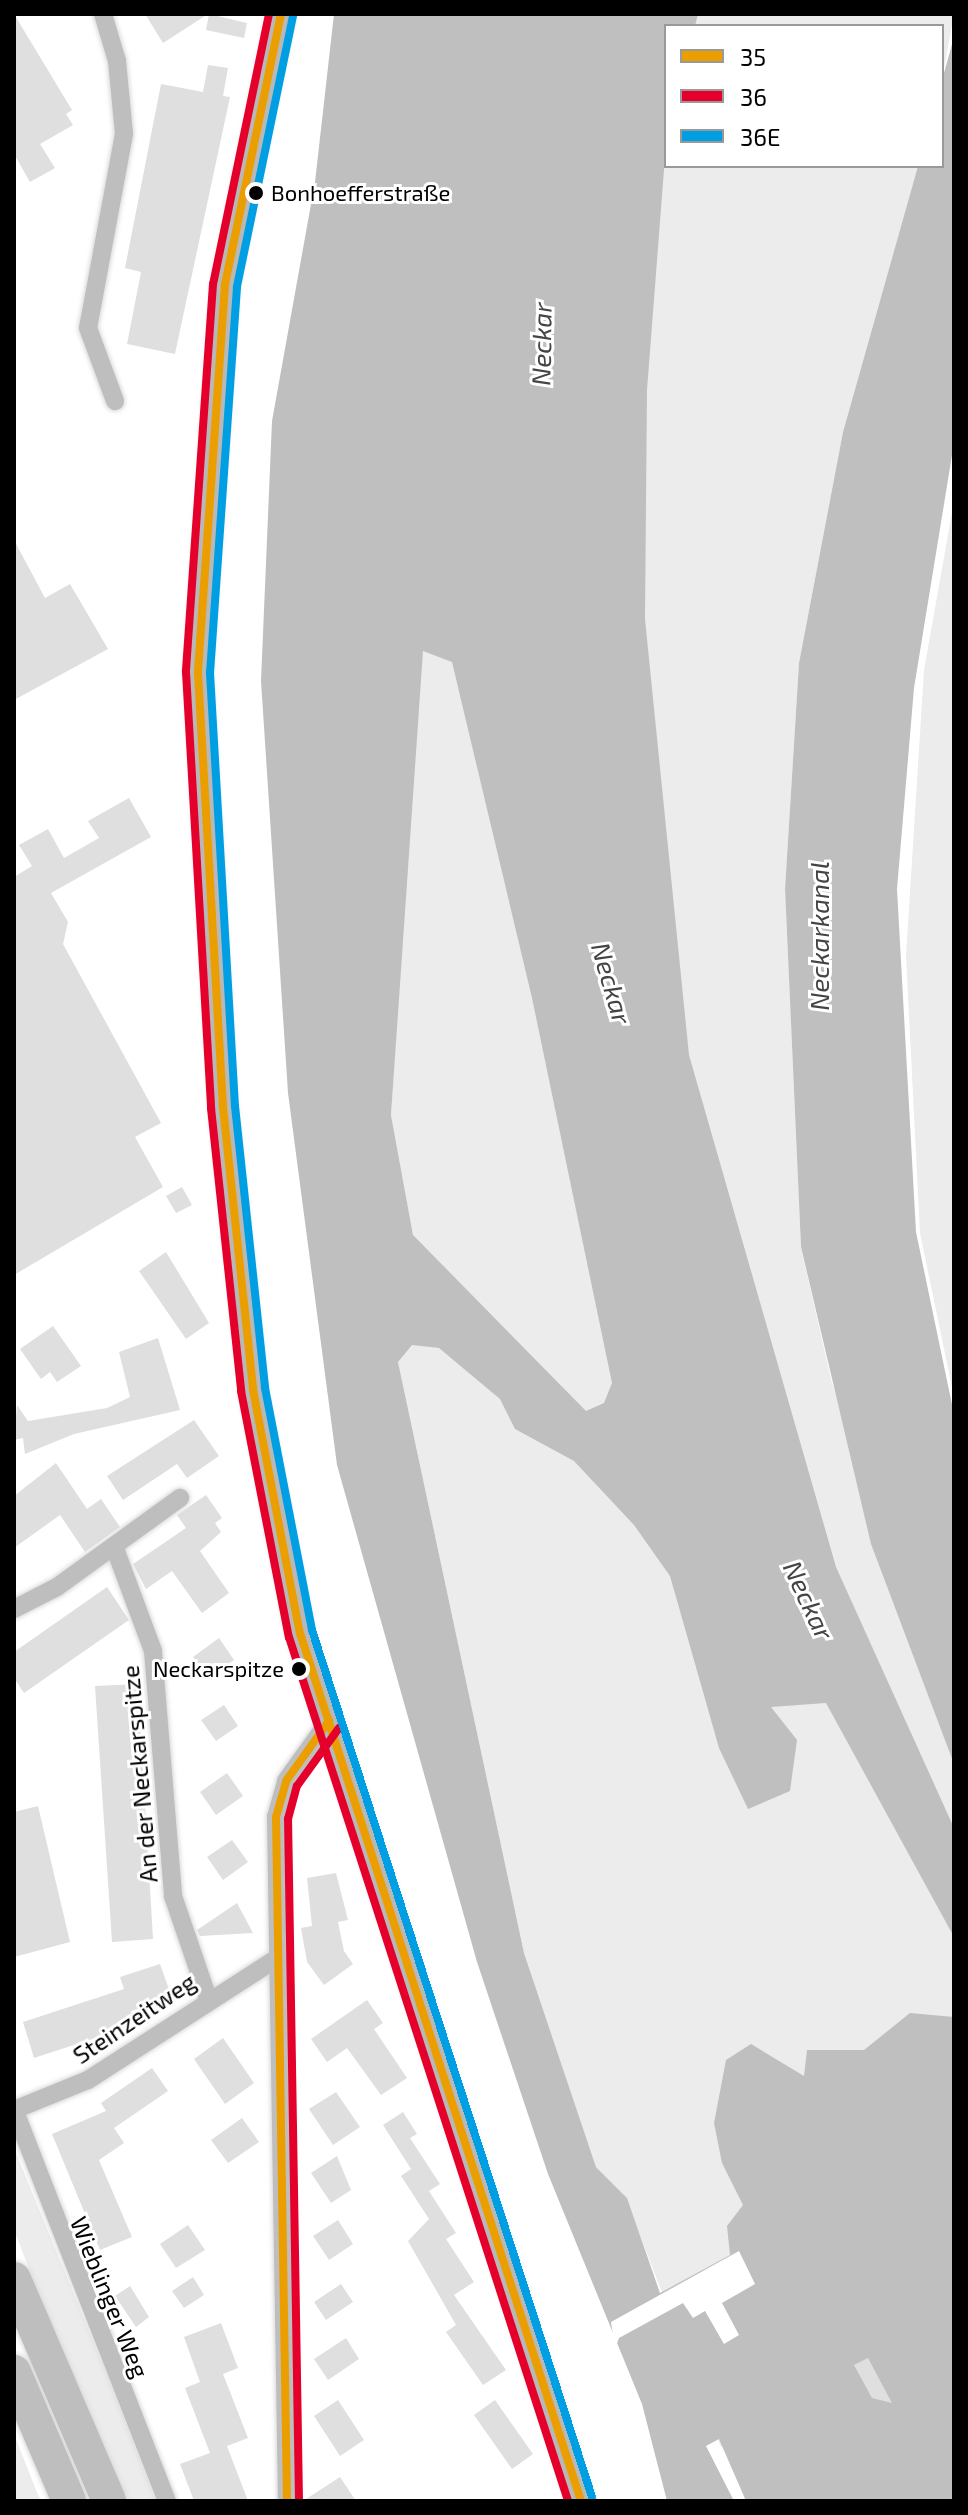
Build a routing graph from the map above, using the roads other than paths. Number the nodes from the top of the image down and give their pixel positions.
1 (103, 14) edge
2 (281, 14) edge
3 (115, 401) dead end
4 (180, 1498) dead end
5 (114, 1546) junction
6 (14, 1609) edge
7 (329, 1721) junction
8 (277, 1958) junction
9 (208, 1998) junction
10 (14, 2109) edge
11 (14, 2279) edge
12 (14, 2372) edge
13 (69, 2501) edge
14 (109, 2501) edge
15 (167, 2501) edge
16 (287, 2501) edge
17 (581, 2501) edge

1 - 3 street
2 - 7 street
4 - 5 street
5 - 6 street
5 - 9 street, An der Neckarspitze
7 - 8 street
7 - 17 street
8 - 9 street, Steinzeitweg
8 - 16 street
9 - 10 street, Steinzeitweg
10 - 15 street, Wieblinger Weg
11 - 14 highway
12 - 13 highway

